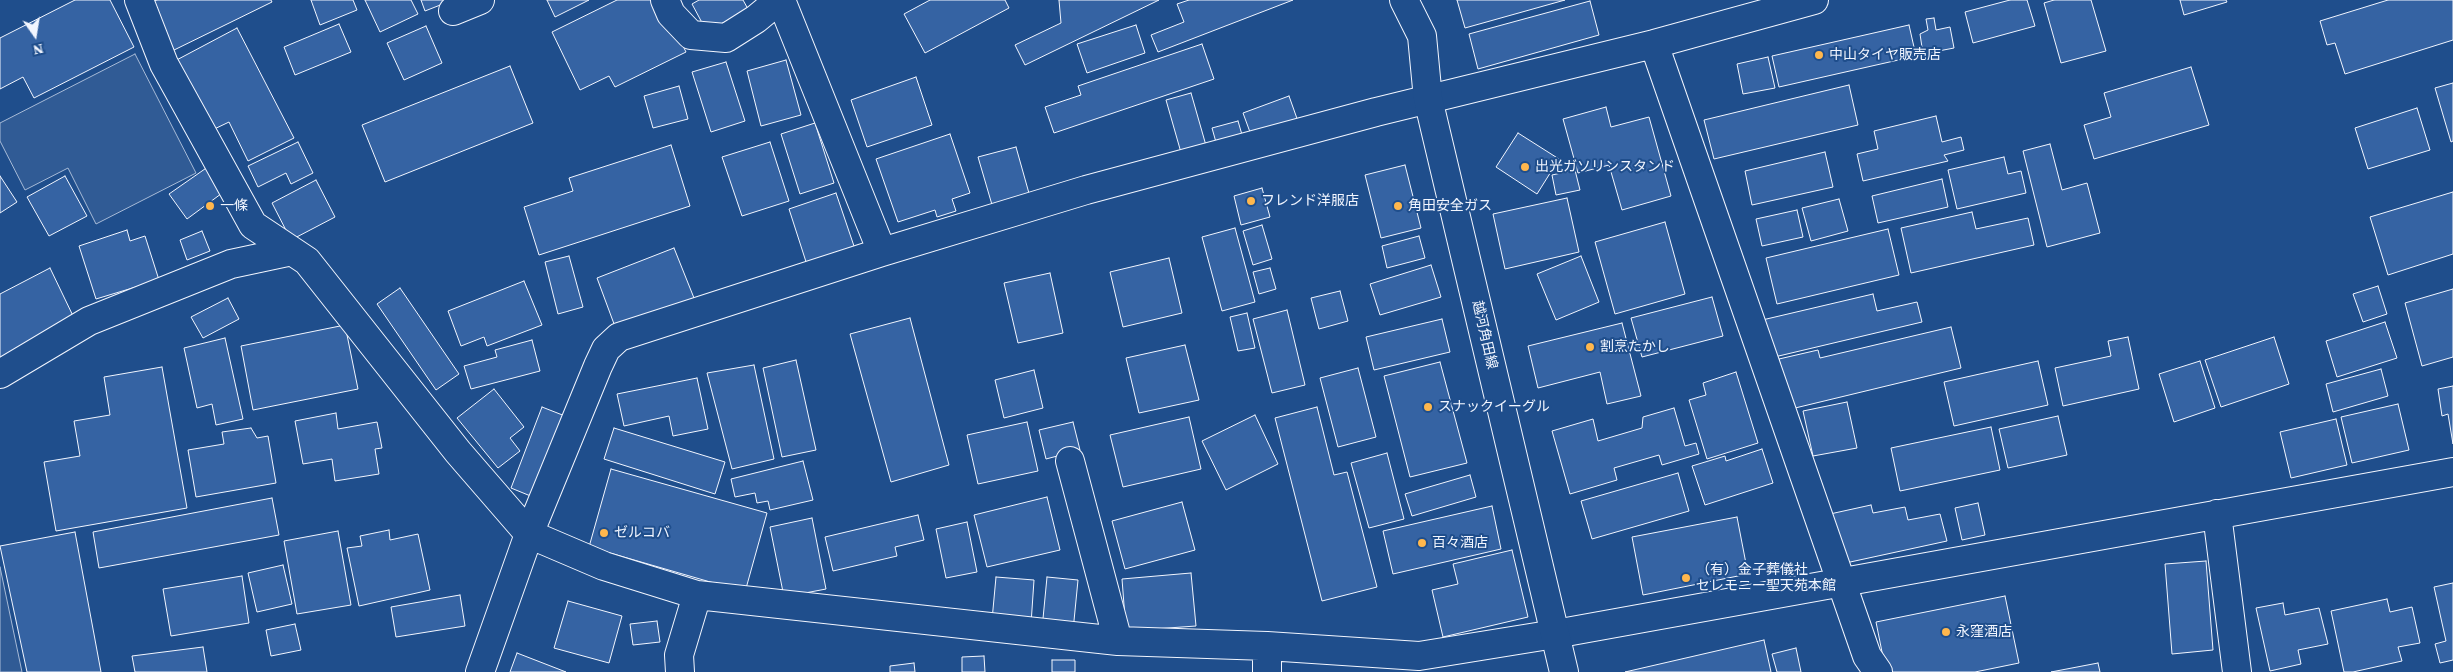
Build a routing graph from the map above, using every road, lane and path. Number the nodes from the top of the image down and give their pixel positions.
1 (139, 0) edge
2 (480, 0) edge
3 (665, 0) edge
4 (780, 0) edge
5 (1404, 0) edge
6 (1814, 0) edge
7 (453, 11) dead end
8 (1654, 44) junction
9 (1428, 99) junction
10 (292, 251) junction
11 (882, 252) junction
12 (0, 374) edge
13 (1070, 461) dead end
14 (2453, 472) edge
15 (2217, 514) junction
16 (529, 534) junction
17 (1843, 583) junction
18 (697, 595) junction
19 (1556, 634) junction
20 (1118, 641) junction
21 (1267, 659) edge
22 (480, 672) edge
23 (680, 672) edge
24 (1564, 672) edge
25 (1878, 672) edge
26 (2237, 672) edge

1 - 10 street
2 - 7 street
3 - 4 street
4 - 11 street
5 - 9 street, 越河角田線
6 - 8 street
8 - 9 street
8 - 17 street
9 - 11 street
9 - 19 street, 越河角田線
10 - 12 street
10 - 16 street
11 - 16 street
13 - 20 street
14 - 15 street
15 - 17 street
15 - 26 street
16 - 18 street
16 - 22 street
17 - 19 street
17 - 25 street
18 - 20 street
18 - 23 street
19 - 21 street
19 - 24 street, 越河角田線
20 - 21 street

